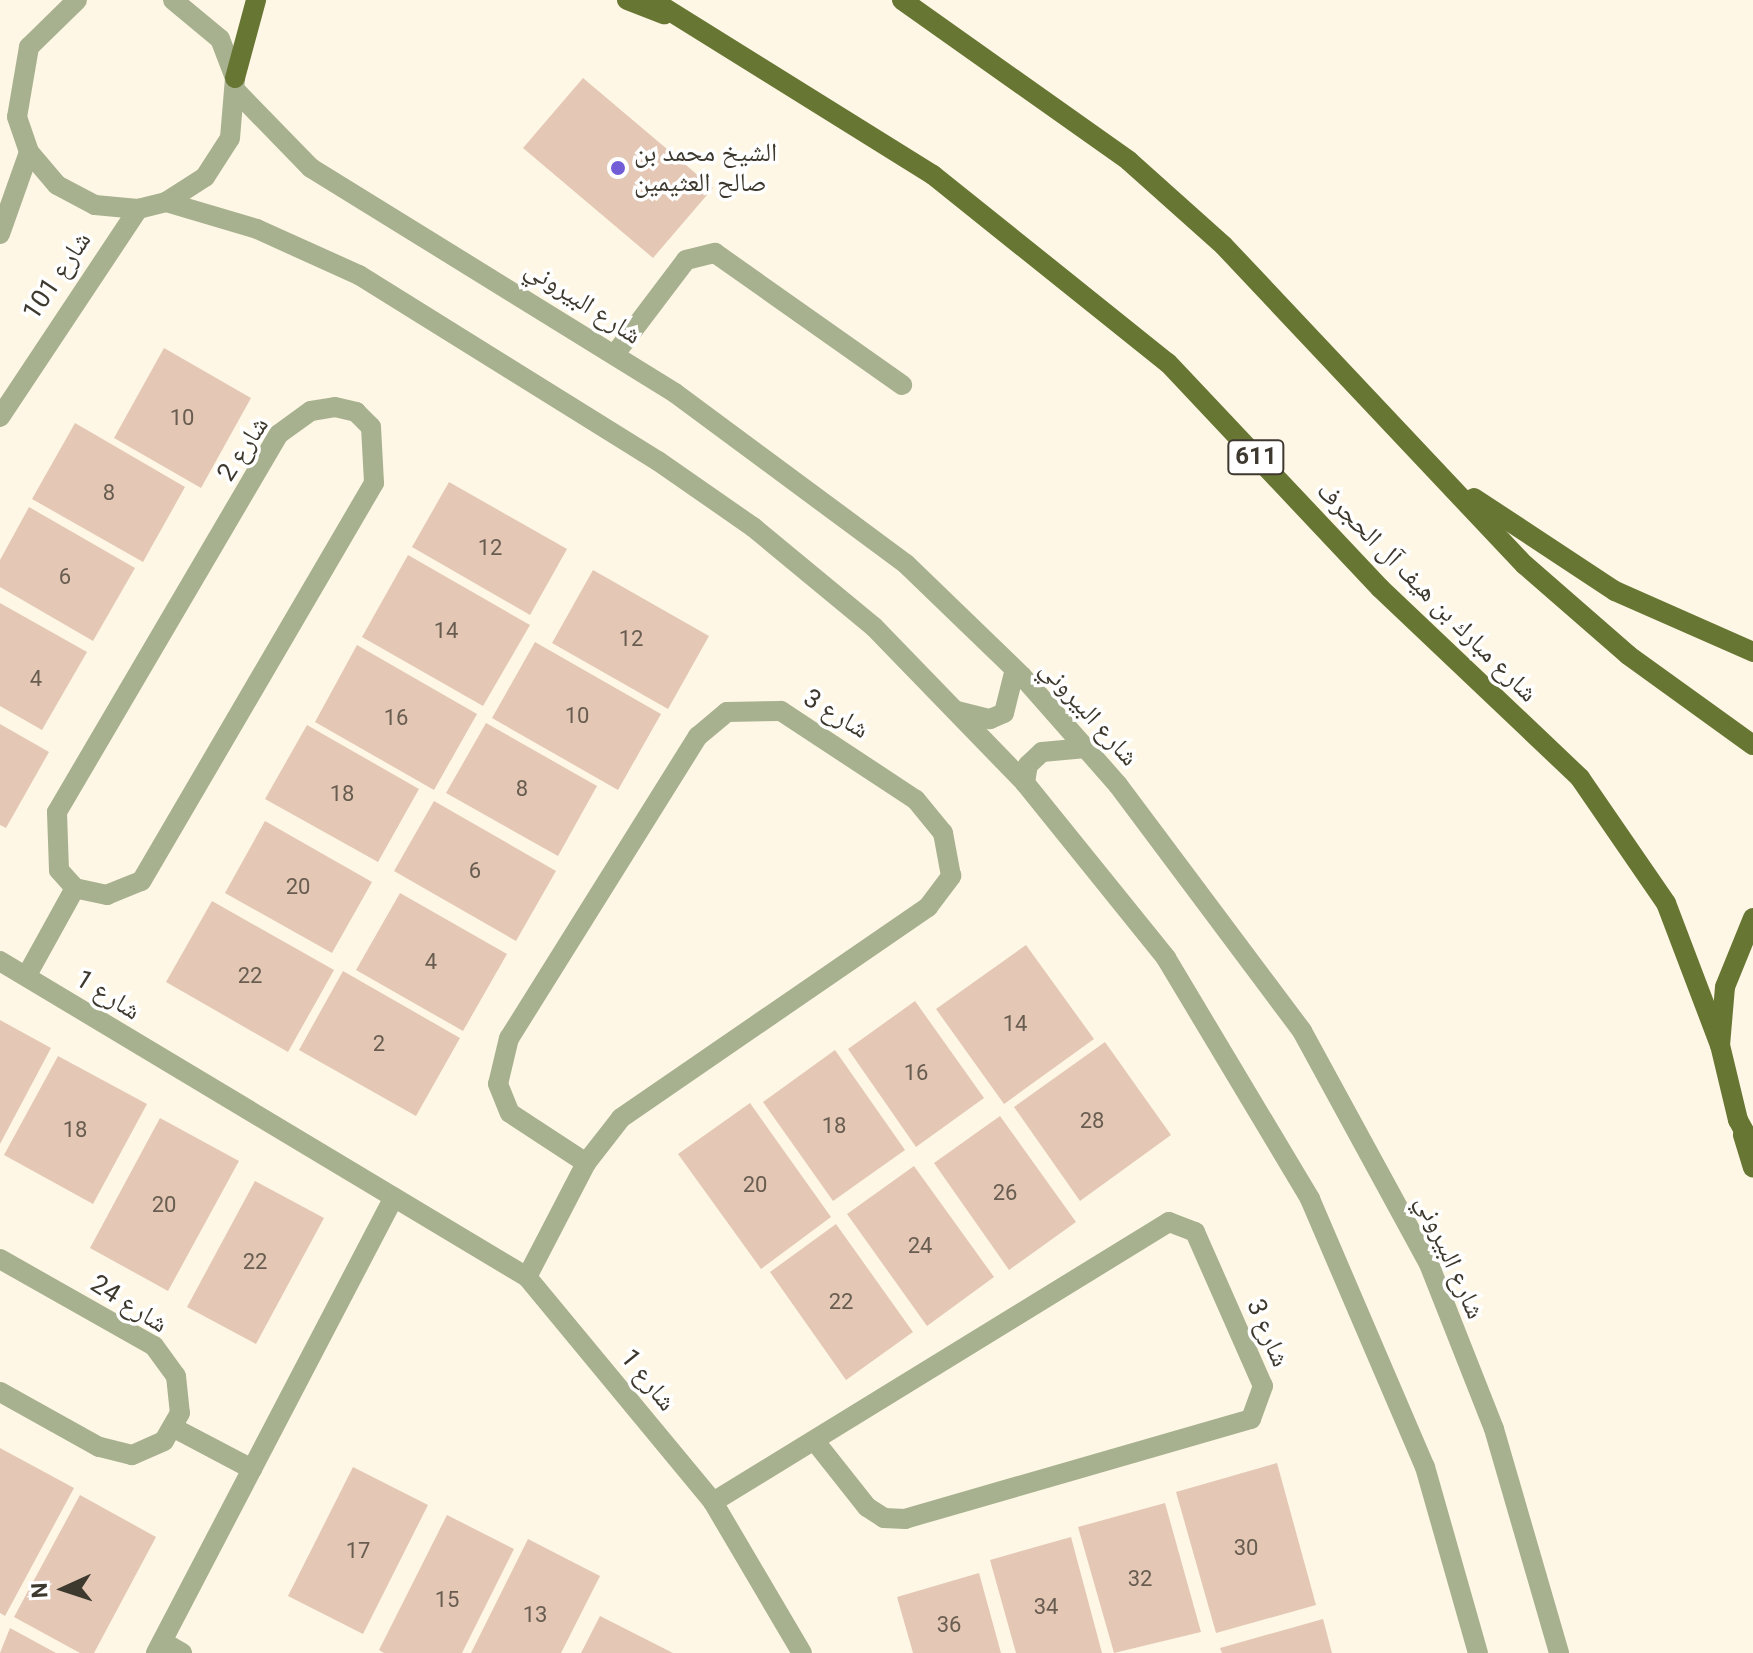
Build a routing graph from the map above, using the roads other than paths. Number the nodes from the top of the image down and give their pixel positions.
1 (77, 0) edge
2 (173, 0) edge
3 (256, 0) edge
4 (627, 0) edge
5 (652, 0) edge
6 (902, 0) edge
7 (705, 30) junction
8 (236, 85) junction
9 (0, 101) edge
10 (17, 117) junction
11 (29, 152) junction
12 (166, 202) junction
13 (138, 209) junction
14 (0, 234) edge
15 (615, 354) junction
16 (902, 385) dead end
17 (0, 417) edge
18 (1443, 478) junction
19 (1753, 652) edge
20 (1015, 669) junction
21 (957, 711) junction
22 (1753, 745) edge
23 (1086, 748) junction
24 (1025, 783) junction
25 (75, 888) junction
26 (1753, 918) edge
27 (0, 961) edge
28 (27, 975) junction
29 (1720, 1045) junction
30 (1738, 1120) junction
31 (1753, 1147) edge
32 (586, 1163) junction
33 (1753, 1168) edge
34 (394, 1197) junction
35 (0, 1259) edge
36 (527, 1277) junction
37 (0, 1392) edge
38 (176, 1429) junction
39 (817, 1444) junction
40 (252, 1469) junction
41 (713, 1502) junction
42 (159, 1647) edge
43 (182, 1653) edge
44 (802, 1653) edge
45 (1478, 1653) edge
46 (1559, 1653) edge

1 - 10 street
2 - 8 street
3 - 8 main road
4 - 7 main road
5 - 7 main road, شارع مبارك بن هيف آل الحجرف / 611
6 - 18 main road
7 - 29 main road, شارع مبارك بن هيف آل الحجرف / 611
8 - 12 street
8 - 15 street, شارع البيروني
9 - 10 street
10 - 11 street
11 - 13 street
11 - 14 street
12 - 13 street
12 - 21 street
13 - 17 street, شارع 101
15 - 16 street
15 - 20 street, شارع البيروني
18 - 19 main road
18 - 22 main road
20 - 21 street
20 - 23 street, شارع البيروني
21 - 24 street
23 - 24 street
23 - 46 street, شارع البيروني
24 - 45 street
25 - 25 street, شارع 2
25 - 28 street
26 - 29 main road, 611
27 - 28 street, شارع 1
28 - 34 street, شارع 1
29 - 30 main road, 611
30 - 31 main road, 611
30 - 33 main road, 611
32 - 32 street, شارع 3
32 - 36 street, شارع 3
34 - 36 street, شارع 1
34 - 40 street
35 - 38 street, شارع 24
36 - 41 street, شارع 1
37 - 38 street
38 - 40 street
39 - 39 street, شارع 3
39 - 41 street, شارع 3
40 - 42 street
41 - 44 street, شارع 1
42 - 43 street

